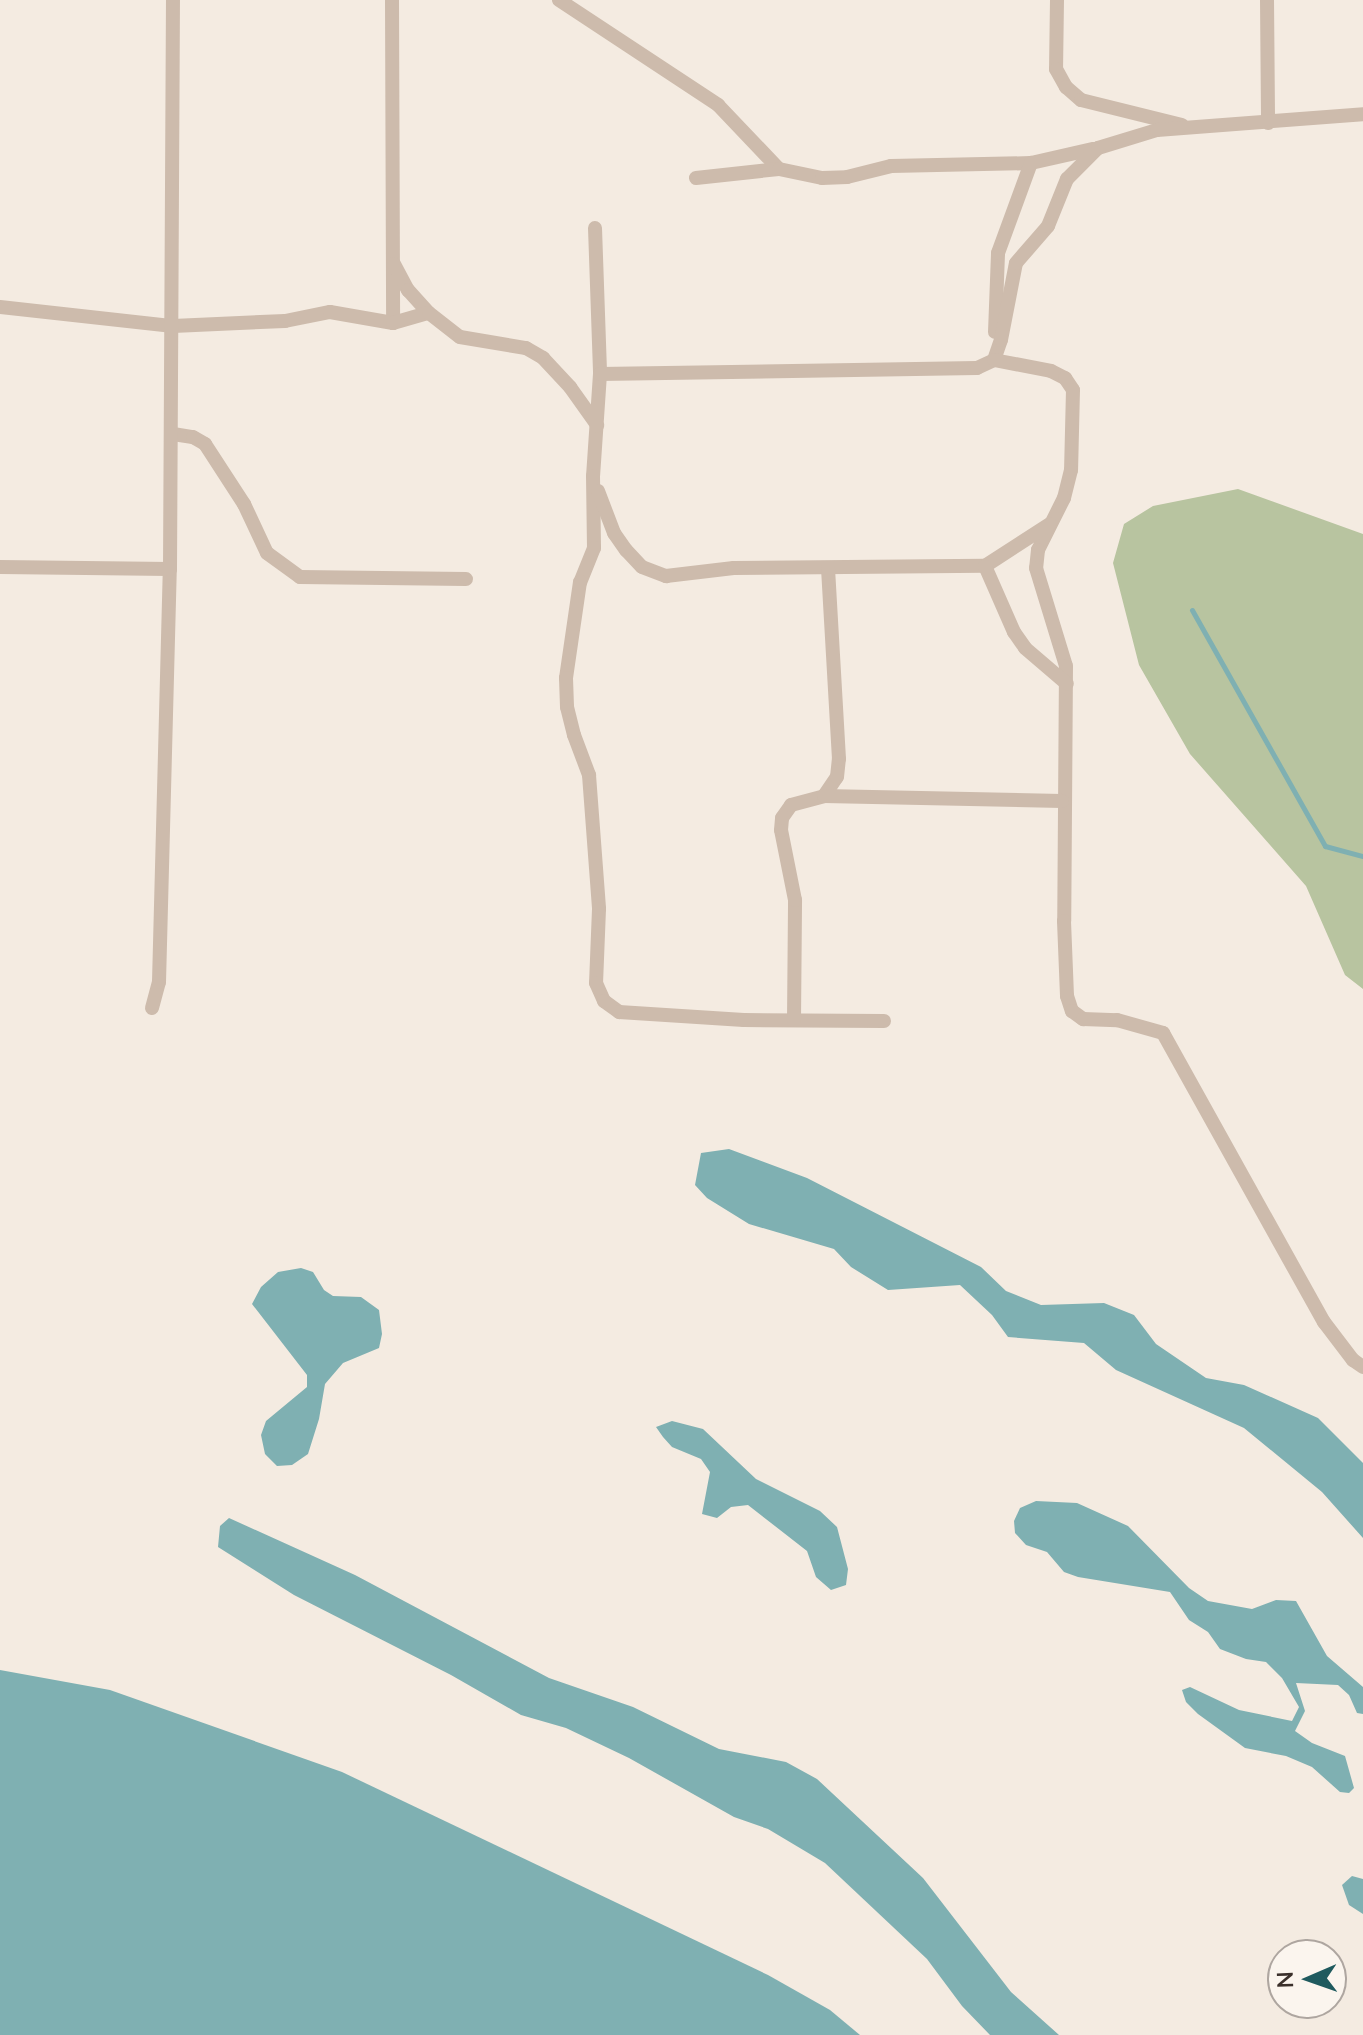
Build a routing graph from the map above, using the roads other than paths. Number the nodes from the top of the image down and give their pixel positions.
1 (173, 0) edge
2 (392, 0) edge
3 (559, 0) edge
4 (1057, 0) edge
5 (1267, 0) edge
6 (1363, 114) edge
7 (1268, 123) junction
8 (1186, 126) junction
9 (1098, 148) junction
10 (1031, 163) junction
11 (779, 169) junction
12 (696, 178) dead end
13 (595, 228) dead end
14 (393, 261) junction
15 (0, 307) edge
16 (429, 313) junction
17 (393, 323) junction
18 (173, 326) junction
19 (994, 360) junction
20 (600, 374) junction
21 (597, 425) junction
22 (173, 434) junction
23 (593, 476) junction
24 (1052, 523) junction
25 (985, 566) junction
26 (0, 567) edge
27 (828, 568) junction
28 (170, 569) junction
29 (466, 579) dead end
30 (1067, 684) junction
31 (824, 796) junction
32 (1062, 801) junction
33 (152, 1008) dead end
34 (794, 1020) junction
35 (884, 1021) dead end
36 (1363, 1367) edge

1 - 18 street
2 - 14 street
3 - 11 street
4 - 8 street
5 - 7 street
6 - 7 street
7 - 8 street
8 - 9 street
9 - 10 street
9 - 19 street
10 - 11 street
10 - 19 street
11 - 12 street
13 - 20 street
14 - 16 street
14 - 17 street
15 - 18 street
16 - 17 street
16 - 21 street
17 - 18 street
18 - 22 street
19 - 20 street
19 - 24 street
20 - 21 street
21 - 23 street
22 - 28 street
22 - 29 street
23 - 27 street
23 - 34 street
24 - 25 street
24 - 30 street
25 - 27 street
25 - 30 street
26 - 28 street
27 - 31 street
28 - 33 street
30 - 32 street
31 - 32 street
31 - 34 street
32 - 36 street
34 - 35 street

